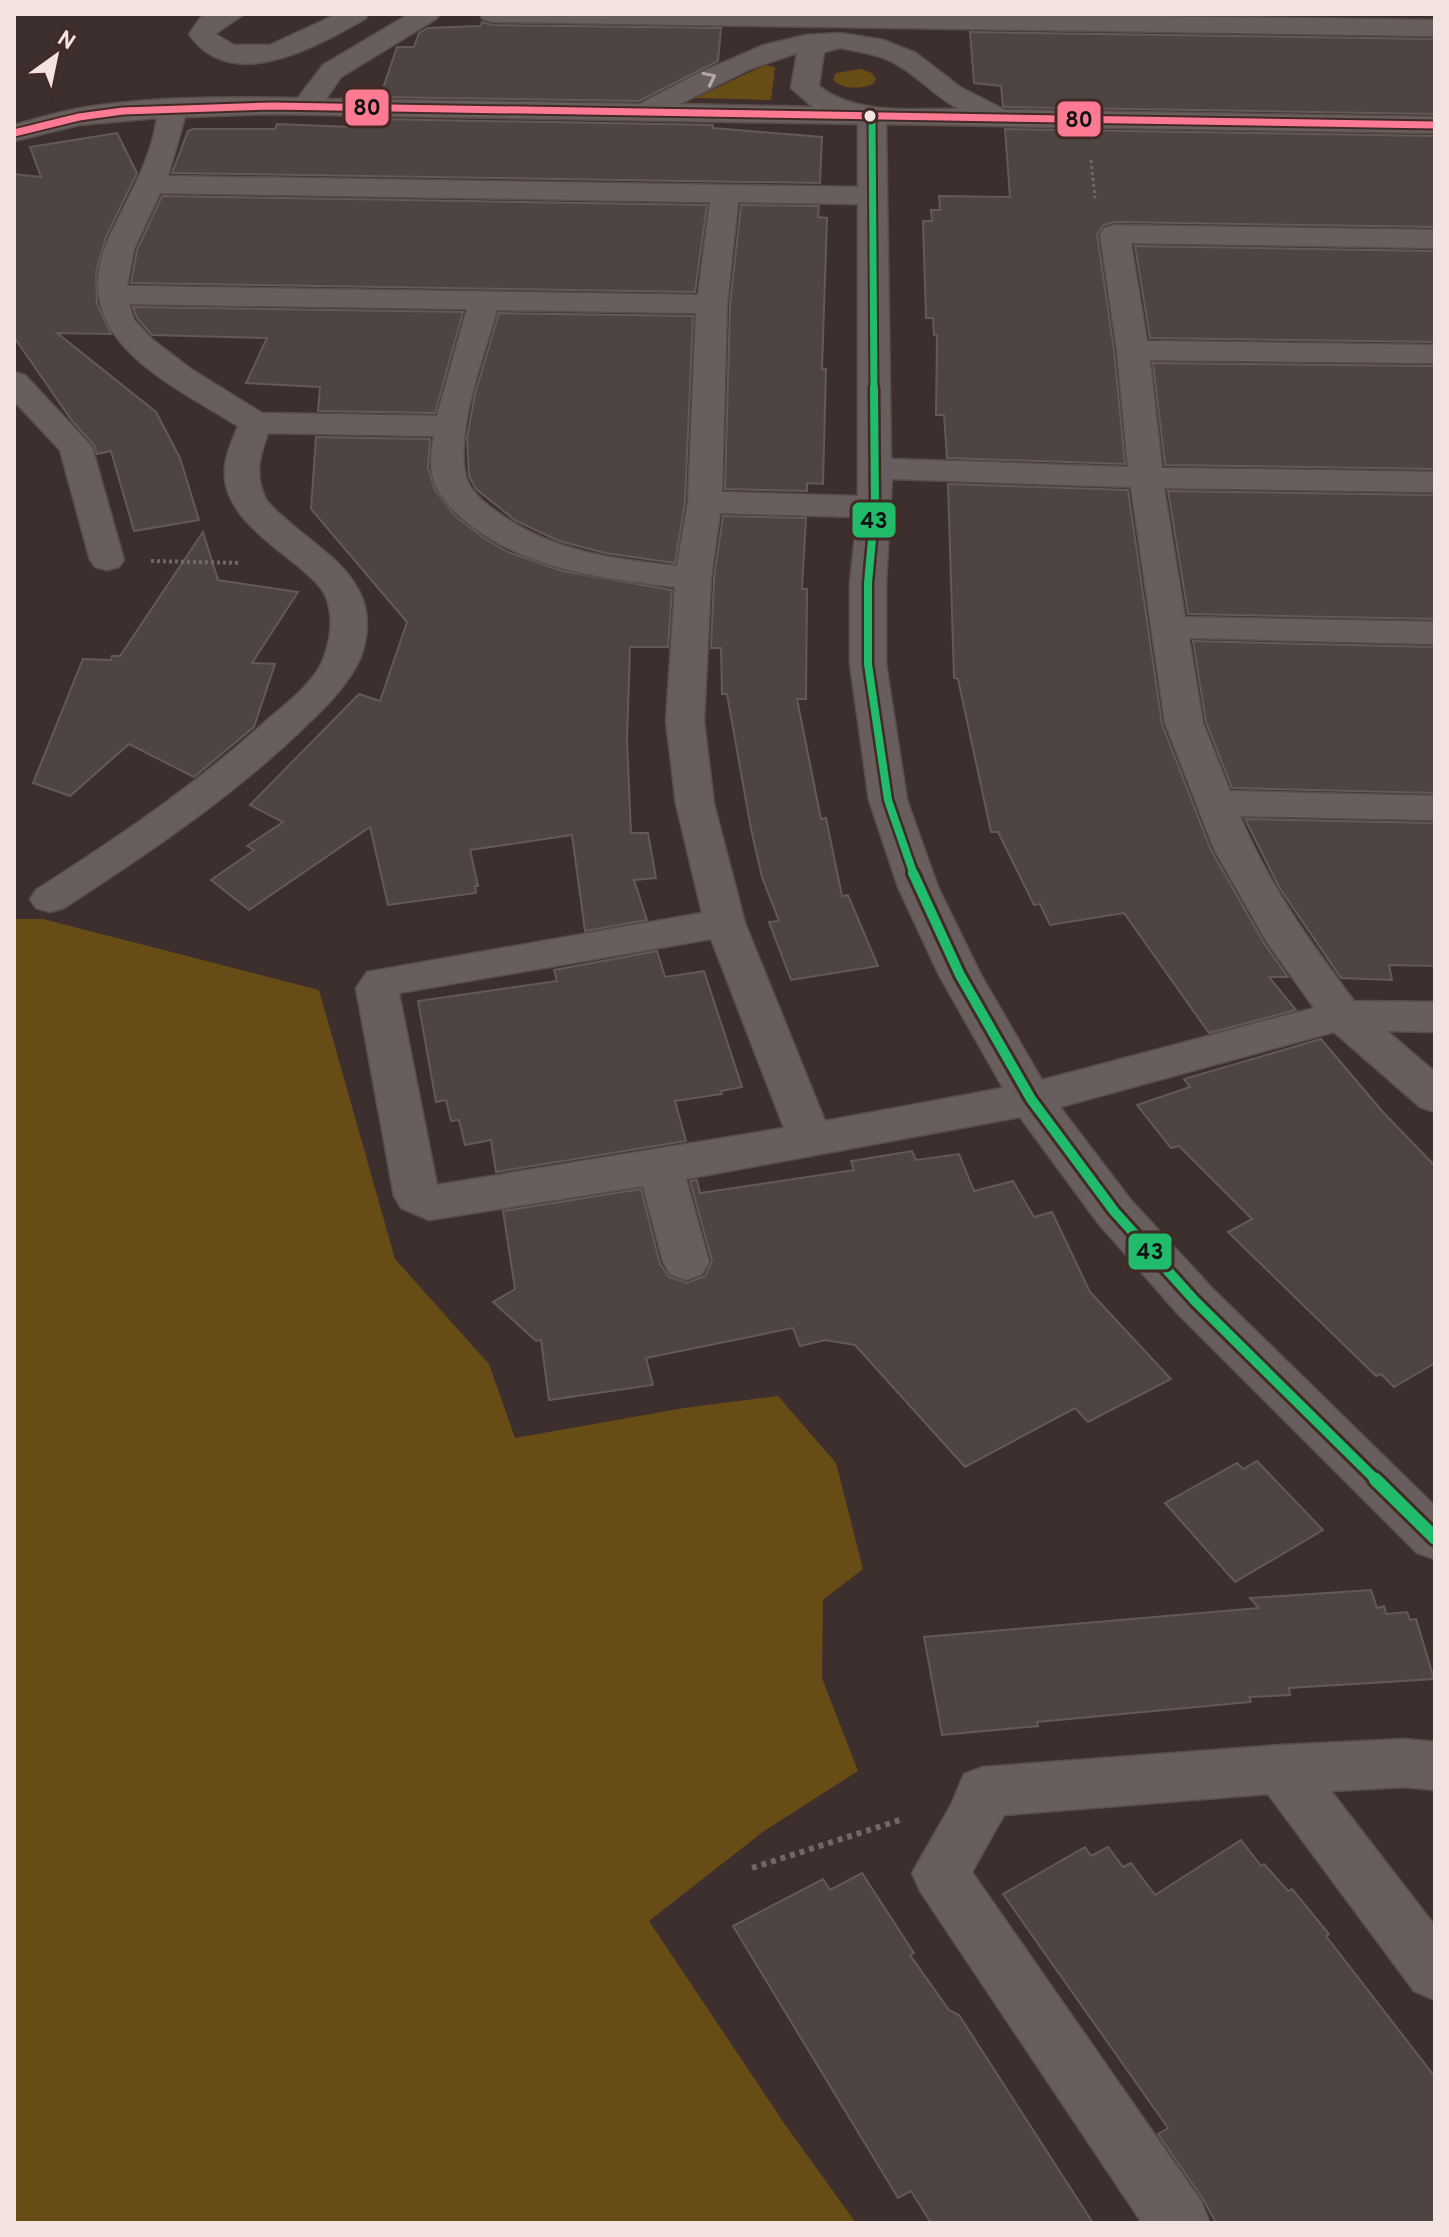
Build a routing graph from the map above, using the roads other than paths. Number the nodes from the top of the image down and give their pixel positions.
1 (231, 14) edge
2 (356, 14) edge
3 (427, 14) edge
4 (492, 14) edge
5 (1092, 19) edge
6 (1435, 28) edge
7 (822, 41) junction
8 (895, 54) junction
9 (172, 107) junction
10 (306, 107) junction
11 (641, 114) junction
12 (872, 116) junction
13 (999, 118) junction
14 (1435, 125) edge
15 (14, 133) edge
16 (152, 184) junction
17 (725, 194) junction
18 (873, 196) junction
19 (1435, 239) edge
20 (111, 295) junction
21 (484, 302) junction
22 (712, 304) junction
23 (1133, 350) junction
24 (1435, 354) edge
25 (14, 382) edge
26 (255, 423) junction
27 (451, 426) junction
28 (1146, 478) junction
29 (1435, 482) edge
30 (875, 488) junction
31 (705, 502) junction
32 (107, 560) road end
33 (693, 578) junction
34 (1167, 627) junction
35 (1435, 633) edge
36 (1214, 803) junction
37 (1435, 808) edge
38 (50, 899) dead end
39 (725, 923) junction
40 (1342, 1015) junction
41 (1435, 1017) edge
42 (1435, 1096) edge
43 (1031, 1099) junction
44 (810, 1138) junction
45 (660, 1167) junction
46 (686, 1262) dead end
47 (1435, 1538) edge
48 (1435, 1766) edge
49 (1281, 1769) junction
50 (1435, 1972) edge
51 (1179, 2223) edge

1 - 2 street
3 - 10 street
4 - 5 street
5 - 6 street
7 - 8 street
11 -> 7 street
7 - 12 street
8 - 12 street
8 - 13 street
9 - 10 street
9 - 15 street
9 - 16 street
10 - 11 street
11 - 12 street
12 - 13 street
12 - 18 street
13 - 14 street
16 - 17 street
16 - 20 street
17 - 18 street
17 - 22 street
18 - 30 street
19 - 23 street
20 - 21 street
20 - 26 street
21 - 22 street
21 - 27 street
22 - 31 street
23 - 24 street
23 - 28 street
25 - 32 street
26 - 27 street
26 - 38 street
27 - 33 street
28 - 29 street
28 - 30 street
28 - 34 street
30 - 31 street
30 - 43 street
31 - 33 street
33 - 39 street
34 - 35 street
34 - 36 street
36 - 37 street
36 - 40 street
39 - 44 street
39 - 45 street
40 - 41 street
40 - 42 street
40 - 43 street
43 - 44 street
43 - 47 street
44 - 45 street
45 - 46 street
48 - 49 street
49 - 50 street
49 - 51 street

